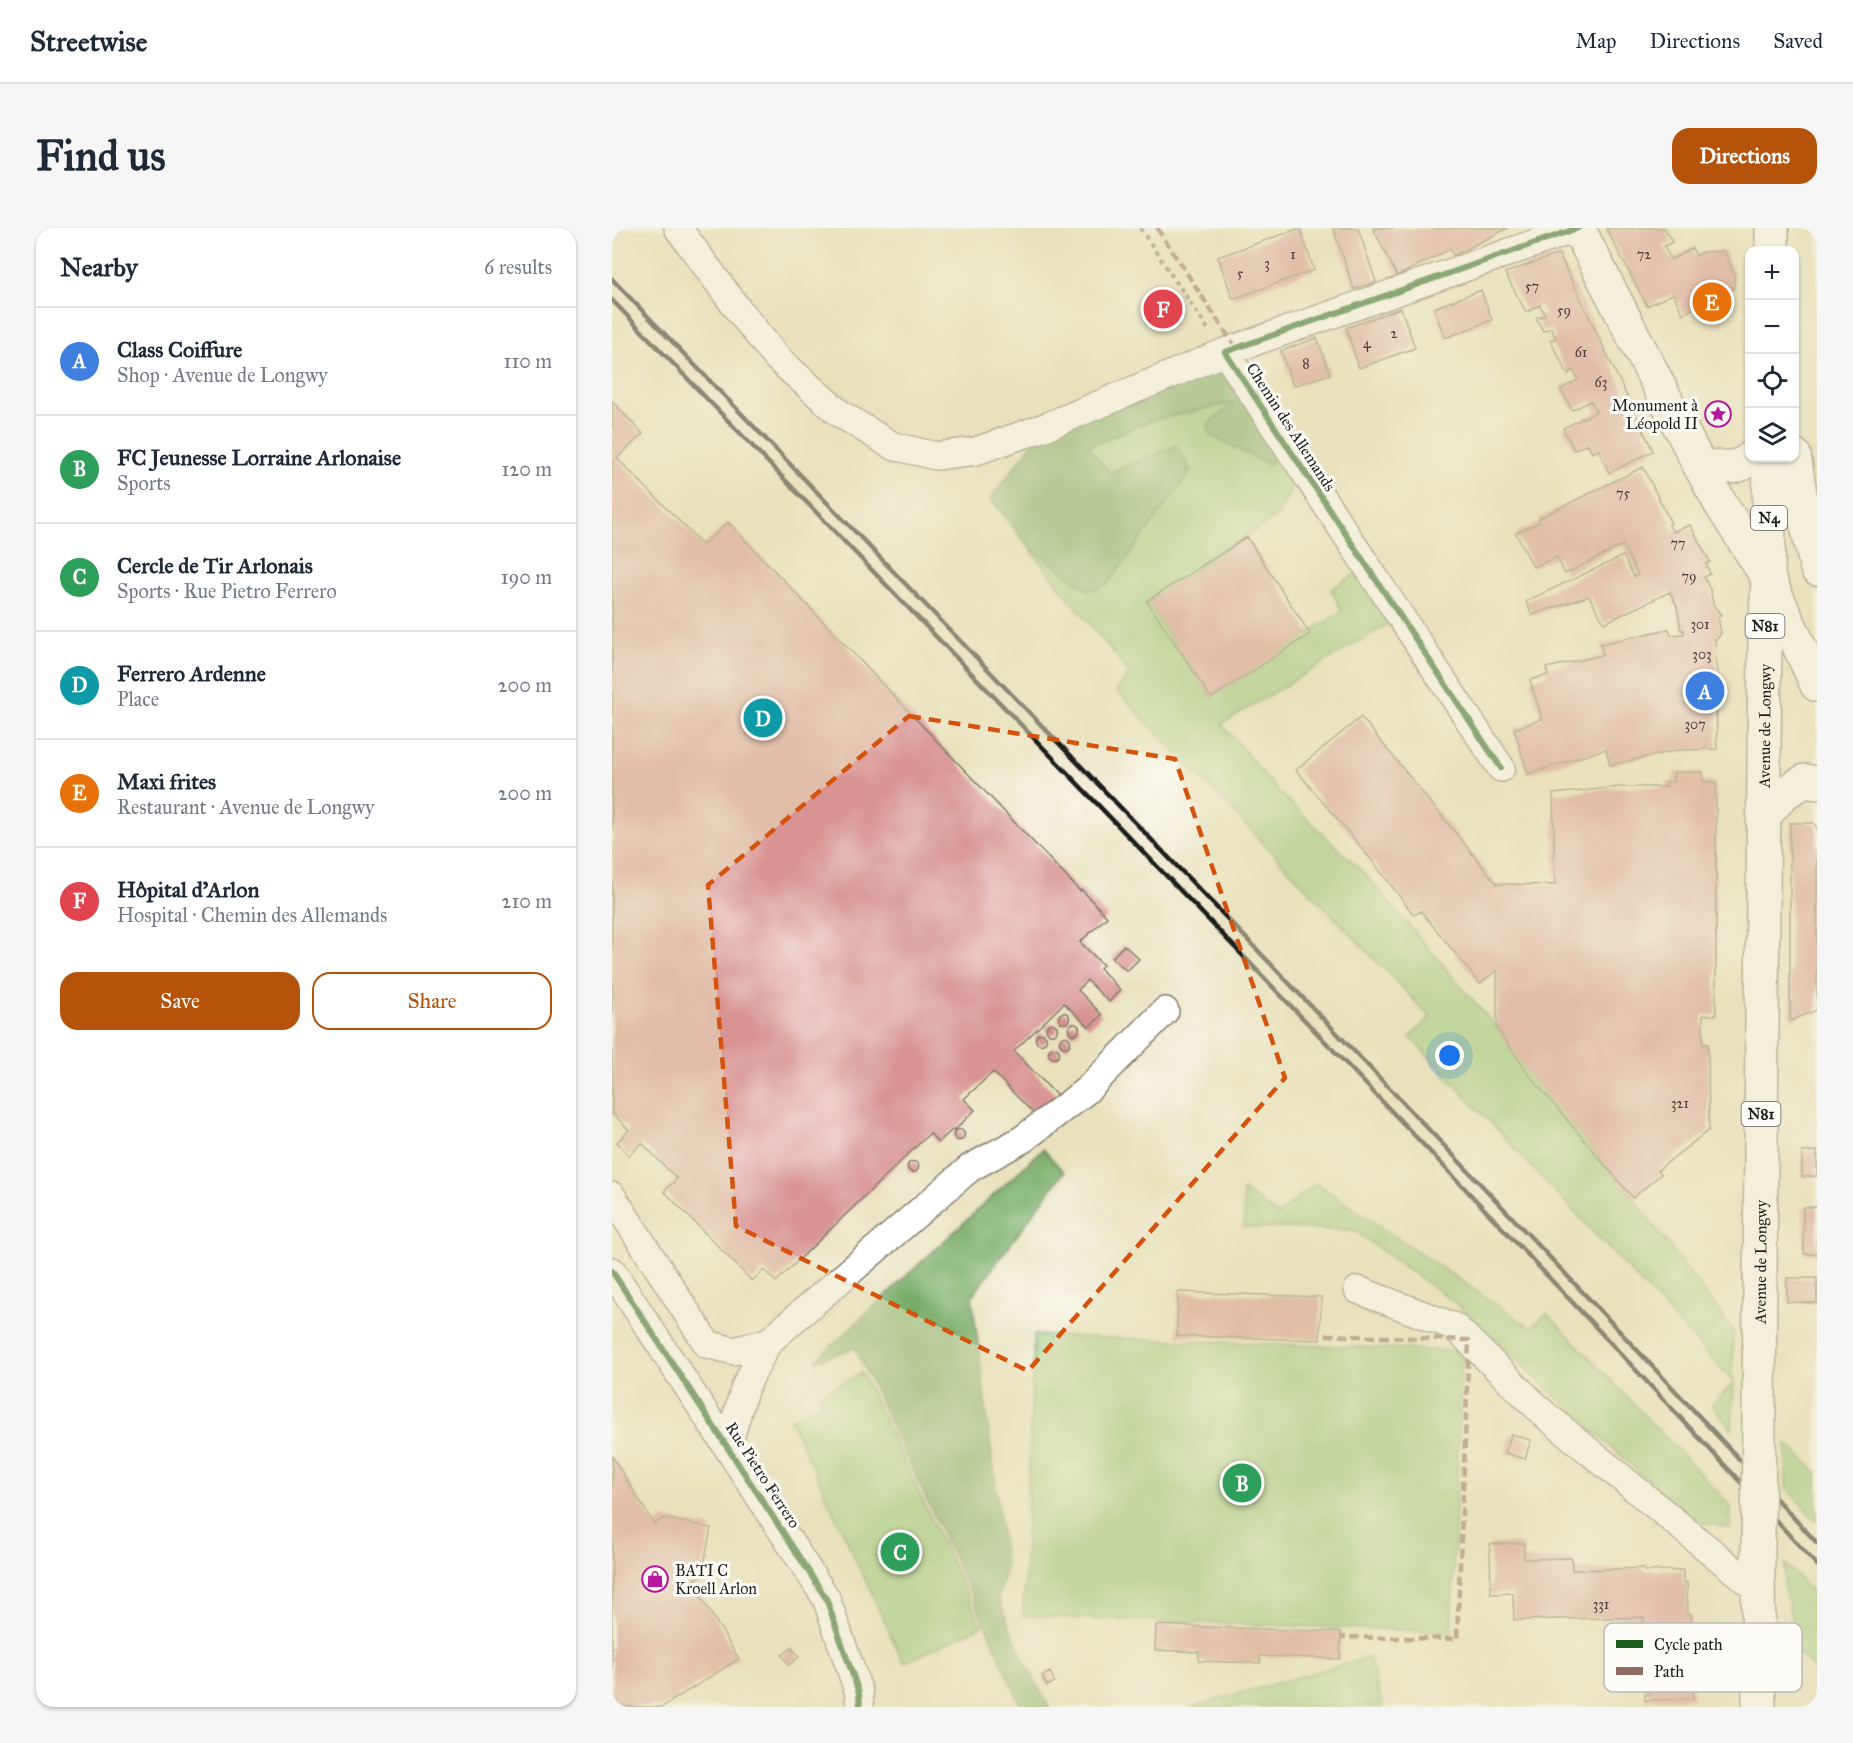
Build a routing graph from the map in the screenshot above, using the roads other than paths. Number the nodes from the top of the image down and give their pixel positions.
1 (678, 228) edge
2 (1578, 228) edge
3 (1772, 228) edge
4 (1772, 246) edge
5 (1225, 352) junction
6 (1747, 462) edge
7 (1770, 462) edge
8 (1795, 462) edge
9 (1700, 466) junction
10 (1720, 503) junction
11 (1817, 569) edge
12 (1768, 578) junction
13 (1765, 673) junction
14 (1817, 686) edge
15 (1501, 768) dead end
16 (1817, 783) edge
17 (1764, 816) junction
18 (1165, 1011) dead end
19 (612, 1197) edge
20 (612, 1271) edge
21 (1358, 1290) dead end
22 (768, 1342) junction
23 (728, 1445) junction
24 (1759, 1591) junction
25 (1759, 1623) edge
26 (860, 1707) edge

1 - 5 street
2 - 5 street, Chemin des Allemands
2 - 9 main road
3 - 4 main road
5 - 15 street, Chemin des Allemands
6 - 9 main road
7 - 12 main road, Avenue de Longwy / N4
8 - 11 main road, N4
9 - 10 main road
10 - 12 main road
10 - 13 main road
12 - 13 main road, Avenue de Longwy / N81
12 - 14 main road, N4
13 - 17 main road, Avenue de Longwy / N81
16 - 17 main road, Avenue de Longwy
17 - 24 main road, Avenue de Longwy / N81, bridge
18 - 22 street
19 - 22 street
20 - 23 street, Rue Pietro Ferrero
21 - 24 street
22 - 23 street
23 - 26 street, Rue Pietro Ferrero
24 - 25 main road, Avenue de Longwy / N81

